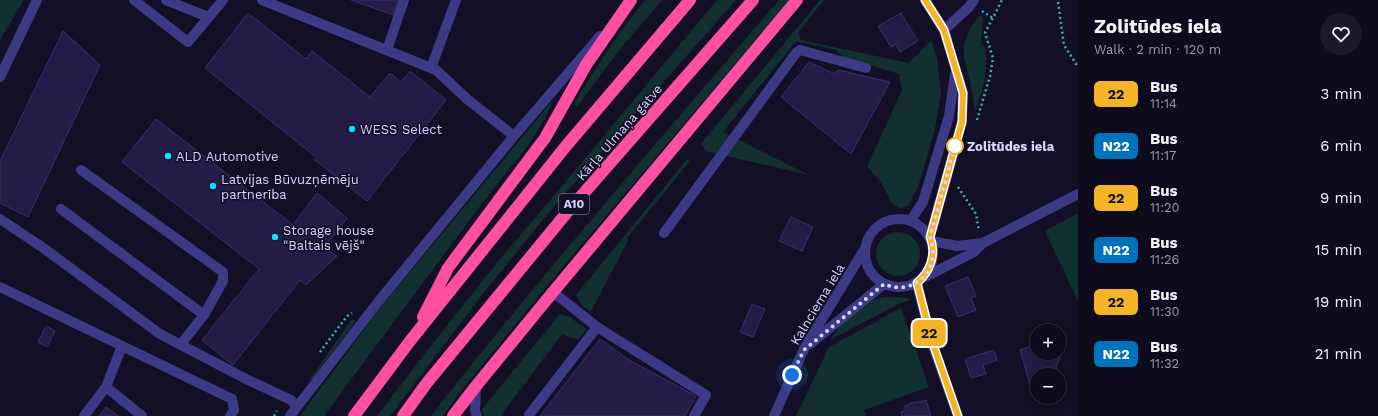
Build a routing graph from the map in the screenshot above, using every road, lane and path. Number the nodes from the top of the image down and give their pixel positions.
1 (38, 0) edge
2 (134, 0) edge
3 (166, 0) edge
4 (223, 0) edge
5 (262, 0) edge
6 (404, 0) edge
7 (456, 0) edge
8 (690, 0) edge
9 (753, 0) edge
10 (797, 0) edge
11 (925, 0) edge
12 (974, 0) edge
13 (1002, 0) edge
14 (1058, 2) dead end
15 (628, 4) edge
16 (208, 17) junction
17 (944, 30) junction
18 (387, 50) junction
19 (1078, 67) edge
20 (430, 68) junction
21 (866, 68) dead end
22 (956, 70) junction
23 (0, 77) edge
24 (974, 127) dead end
25 (514, 136) junction
26 (81, 170) dead end
27 (955, 192) dead end
28 (1078, 194) edge
29 (61, 209) dead end
30 (0, 219) edge
31 (910, 220) junction
32 (664, 233) dead end
33 (931, 239) junction
34 (983, 244) junction
35 (864, 250) junction
36 (921, 280) junction
37 (884, 284) junction
38 (0, 287) edge
39 (553, 292) junction
40 (204, 314) junction
41 (597, 327) junction
42 (410, 341) junction
43 (180, 344) junction
44 (122, 346) junction
45 (804, 350) junction
46 (476, 386) junction
47 (106, 387) junction
48 (297, 407) junction
49 (529, 415) dead end
50 (84, 416) edge
51 (142, 416) edge
52 (230, 416) edge
53 (290, 416) edge
54 (354, 416) edge
55 (403, 416) edge
56 (453, 416) edge
57 (477, 416) edge
58 (695, 416) edge
59 (774, 416) edge
60 (958, 416) edge

1 - 23 street
2 - 16 street
3 - 16 street
4 - 16 street
5 - 18 street
6 - 18 street
7 - 20 street
8 - 42 highway
9 - 55 highway, Kārļa Ulmaņa gatve / A10
10 - 39 highway
11 - 17 street
12 - 17 street
13 - 24 path
14 - 19 path
15 - 25 street
15 - 42 highway
17 - 22 street
18 - 20 street
20 - 25 street
21 - 32 street
22 - 31 street
22 - 33 street
25 - 48 street
26 - 40 street
27 - 34 path
28 - 34 street
29 - 40 street
30 - 43 street
31 - 33 street
31 - 35 street
33 - 34 street
33 - 36 street
34 - 36 street
35 - 37 street
35 - 45 street, Kalnciema iela
36 - 37 street
36 - 60 street
37 - 45 street
38 - 44 street
39 - 41 street
39 - 46 highway
40 - 43 street
41 - 49 street
41 - 58 street
42 - 54 highway
43 - 48 street
44 - 47 street
44 - 52 street
45 - 59 street, Kalnciema iela
46 - 56 highway
46 - 57 street
47 - 50 street
47 - 51 street
48 - 53 street

